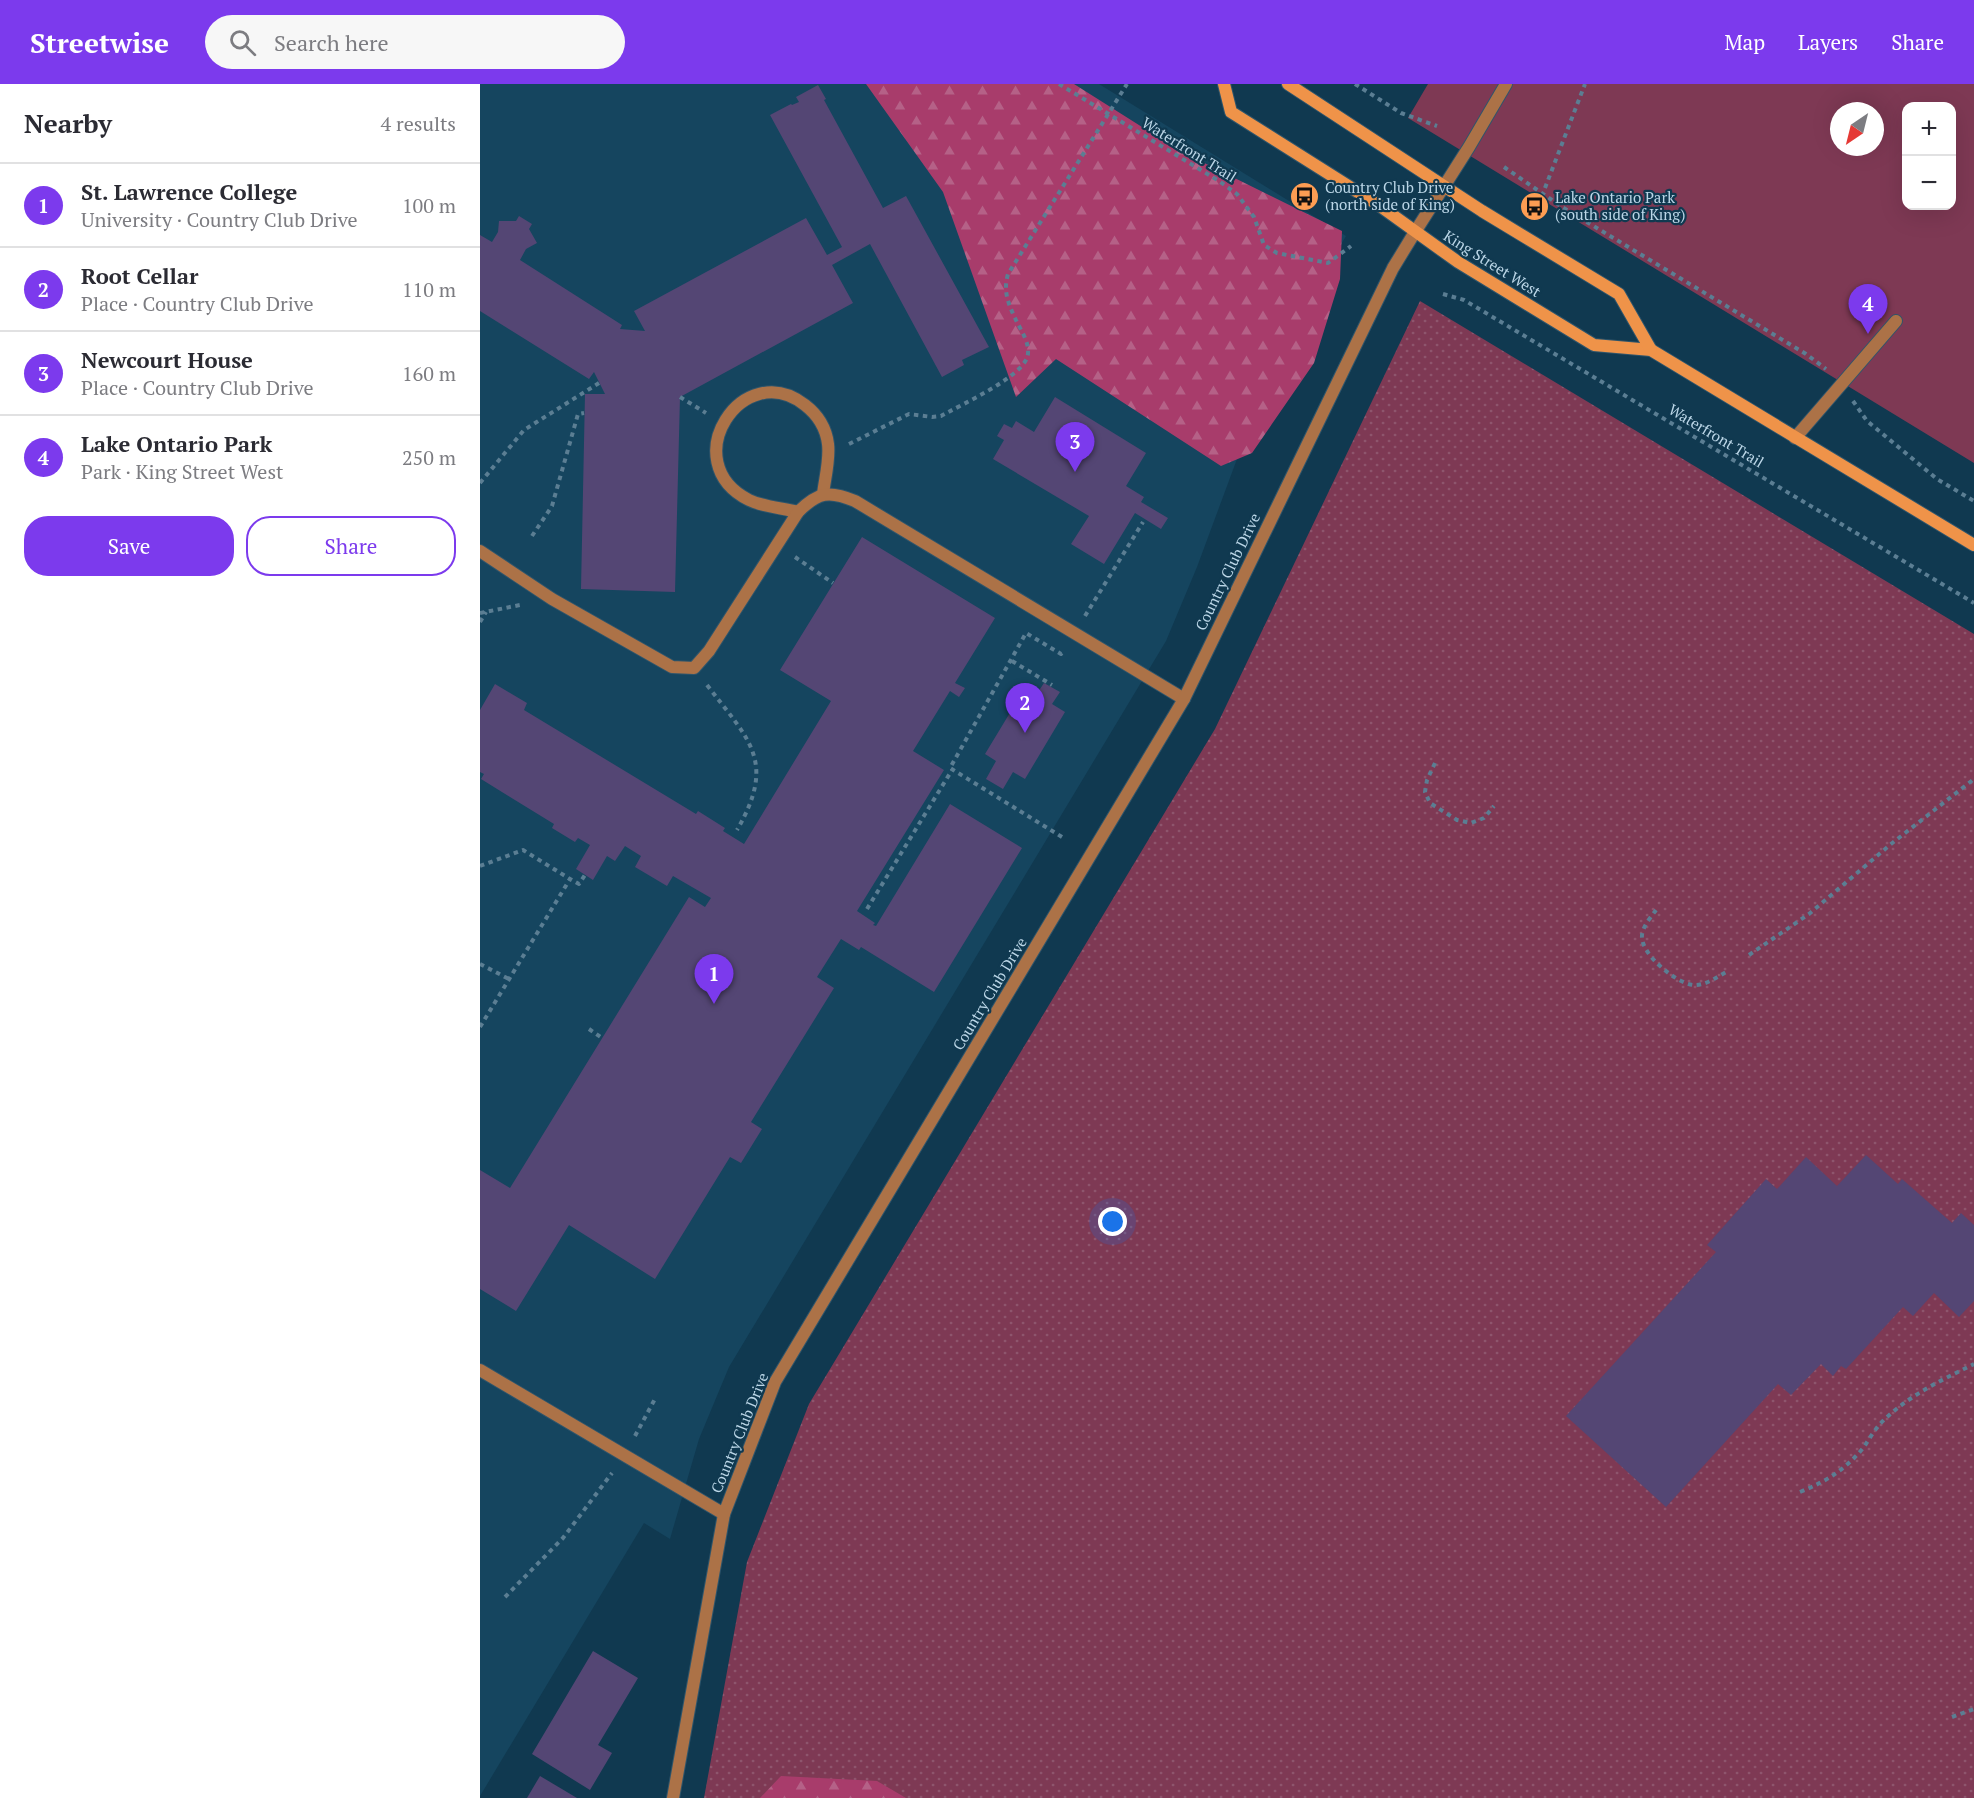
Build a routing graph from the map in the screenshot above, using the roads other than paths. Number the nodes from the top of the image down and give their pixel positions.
1 (1224, 84) edge
2 (1288, 84) edge
3 (1506, 84) edge
4 (1443, 186) junction
5 (1415, 232) junction
6 (1896, 321) dead end
7 (1651, 350) junction
8 (1795, 438) junction
9 (823, 494) junction
10 (798, 512) junction
11 (1974, 545) edge
12 (480, 551) edge
13 (1184, 699) junction
14 (480, 1370) edge
15 (724, 1514) junction
16 (673, 1798) edge

1 - 5 main road, King Street West
2 - 4 main road, King Street West
3 - 4 street, Country Club Drive
4 - 5 street, Country Club Drive
4 - 7 main road, King Street West
5 - 7 main road, King Street West
5 - 13 street, Country Club Drive
6 - 8 street
7 - 8 main road, King Street West
8 - 11 main road, King Street West
9 - 10 street
9 - 10 street
9 - 13 street
10 - 12 street
13 - 15 street, Country Club Drive
14 - 15 street
15 - 16 street, Country Club Drive

